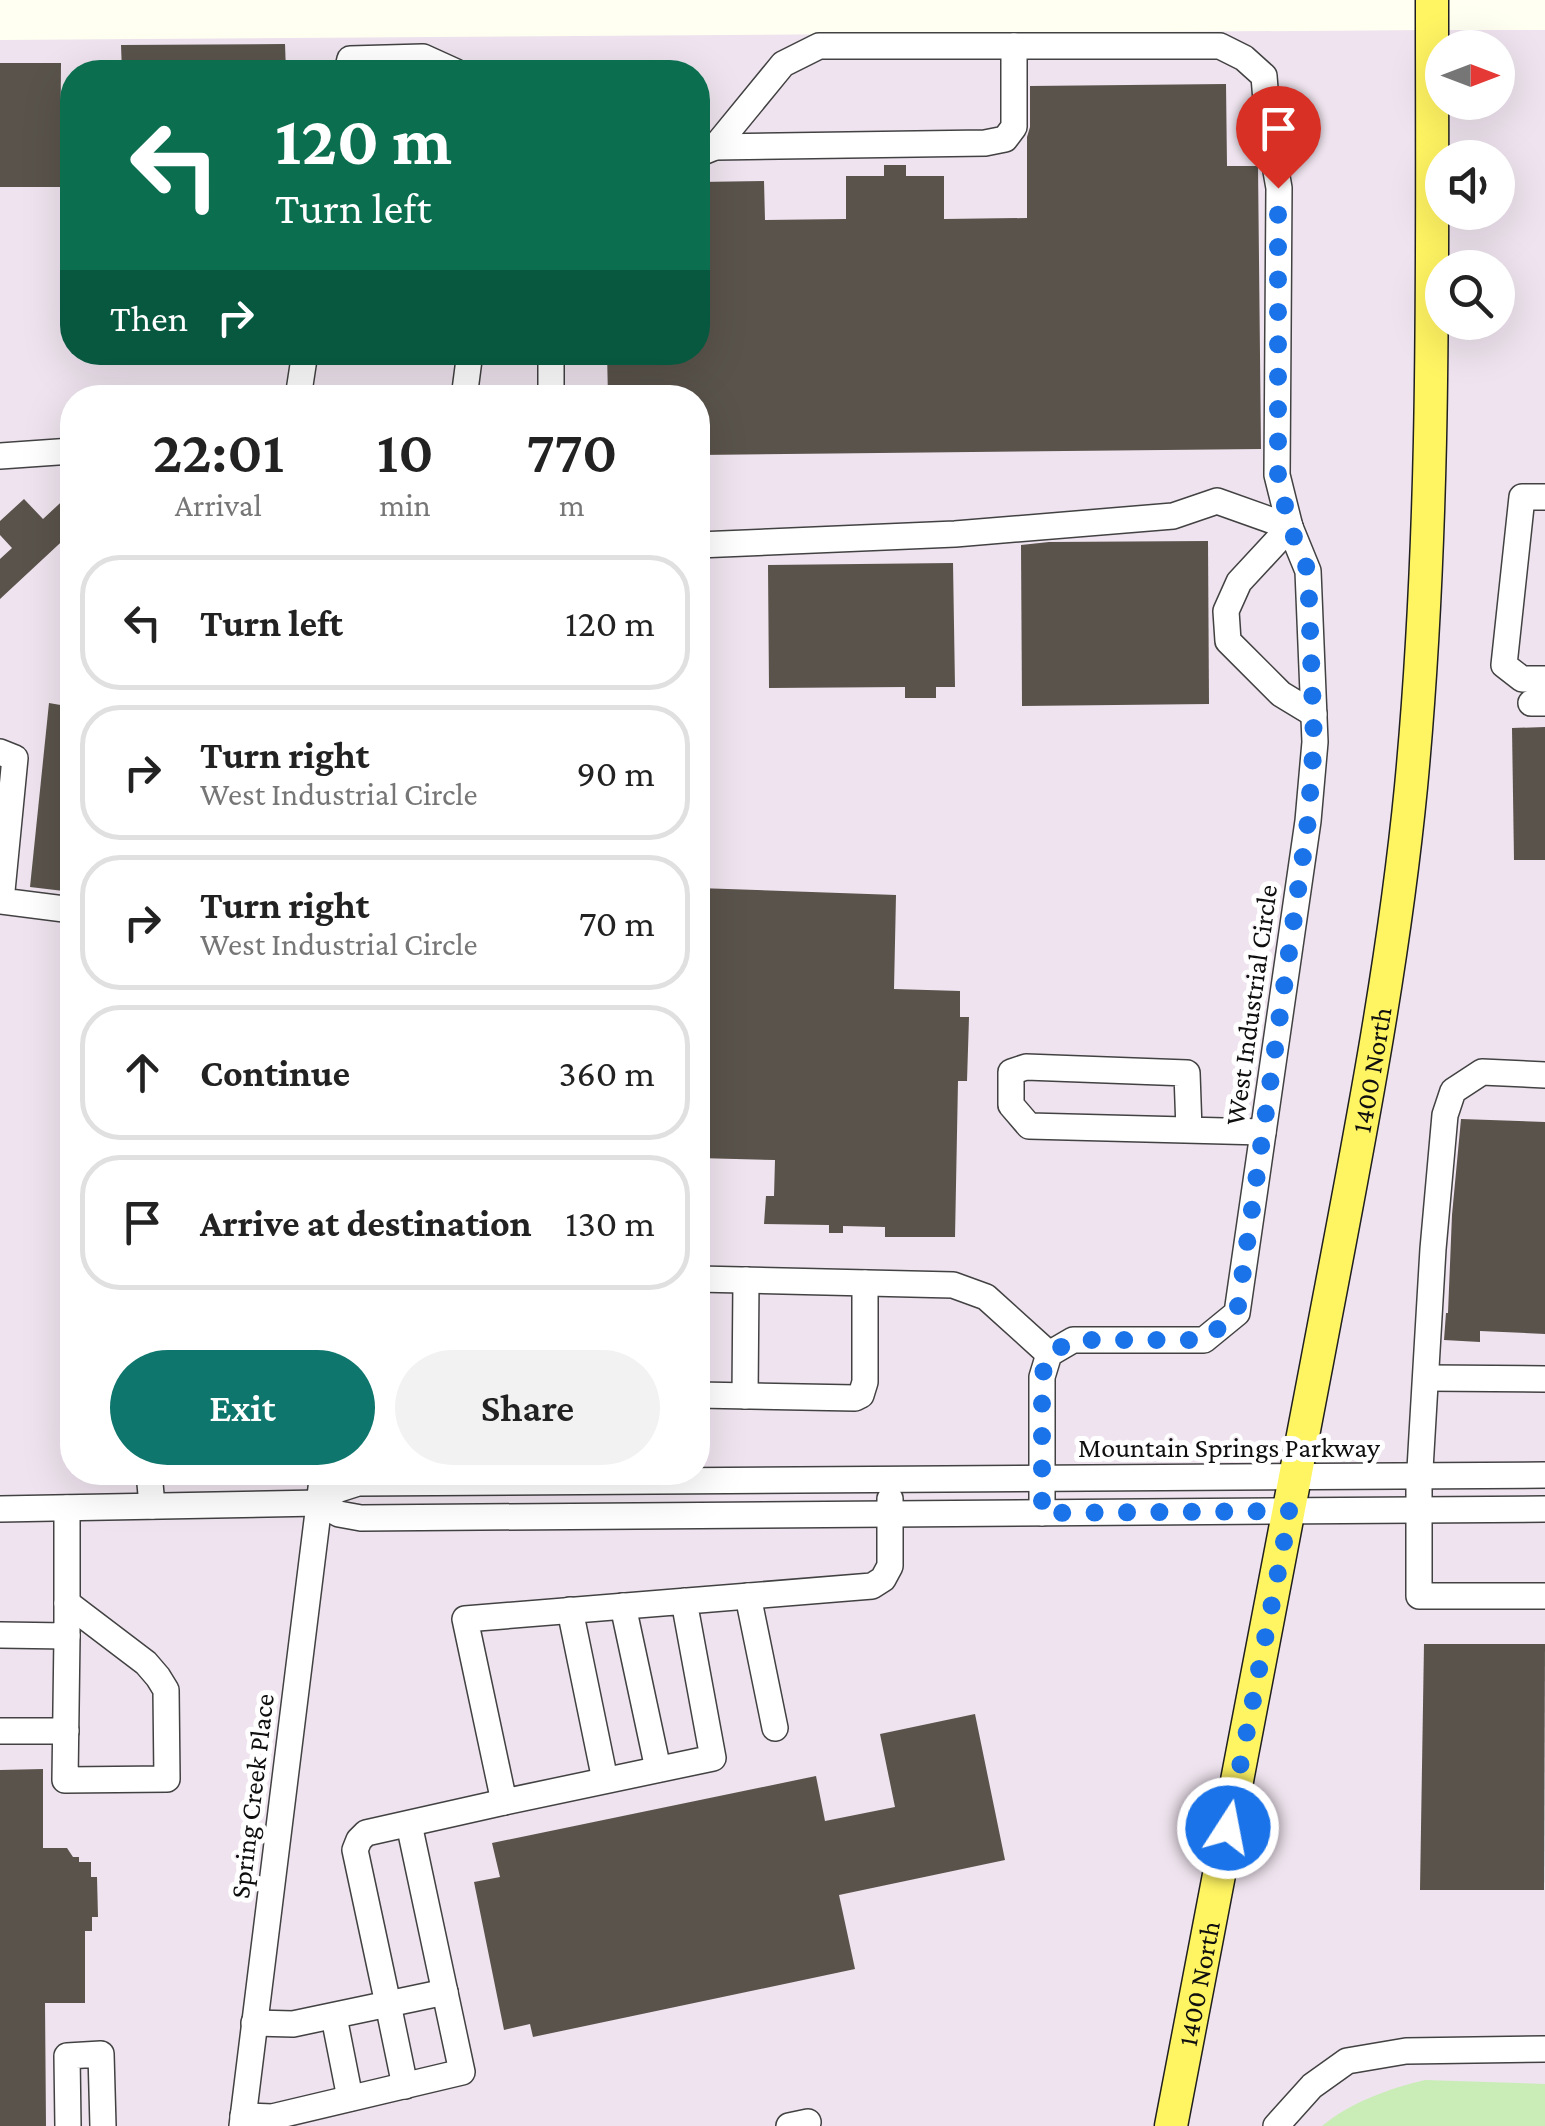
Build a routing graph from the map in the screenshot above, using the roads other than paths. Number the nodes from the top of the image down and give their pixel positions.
1 (1432, 15) edge
2 (1014, 46) junction
3 (350, 60) edge
4 (430, 60) edge
5 (710, 146) edge
6 (710, 150) edge
7 (60, 452) edge
8 (0, 456) edge
9 (1545, 497) edge
10 (1290, 527) junction
11 (710, 544) edge
12 (1545, 679) edge
13 (1314, 714) junction
14 (0, 752) edge
15 (60, 908) edge
16 (1545, 1075) edge
17 (1189, 1130) junction
18 (1263, 1132) junction
19 (710, 1279) edge
20 (746, 1280) junction
21 (865, 1283) junction
22 (1049, 1354) junction
23 (1427, 1378) junction
24 (1545, 1379) edge
25 (710, 1395) edge
26 (745, 1396) junction
27 (1545, 1475) edge
28 (1296, 1476) junction
29 (1420, 1476) junction
30 (1042, 1478) junction
31 (890, 1479) junction
32 (710, 1480) edge
33 (151, 1485) edge
34 (321, 1485) edge
35 (352, 1485) edge
36 (319, 1503) junction
37 (152, 1506) junction
38 (67, 1508) junction
39 (0, 1509) edge
40 (1545, 1509) edge
41 (1418, 1510) junction
42 (1290, 1511) junction
43 (1042, 1513) junction
44 (890, 1514) junction
45 (748, 1596) junction
46 (1545, 1596) edge
47 (684, 1601) junction
48 (67, 1603) junction
49 (622, 1606) junction
50 (570, 1610) junction
51 (0, 1635) edge
52 (67, 1636) junction
53 (775, 1728) dead end
54 (0, 1731) edge
55 (66, 1731) junction
56 (658, 1770) junction
57 (605, 1780) junction
58 (504, 1802) junction
59 (409, 1824) junction
60 (445, 1992) junction
61 (388, 2004) junction
62 (334, 2017) junction
63 (254, 2023) junction
64 (1545, 2048) edge
65 (405, 2086) junction
66 (350, 2098) junction
67 (242, 2121) edge
68 (68, 2126) edge
69 (103, 2126) edge
70 (1171, 2126) edge
71 (1276, 2126) edge

1 - 28 main road, 1400 North
2 - 5 street, West Industrial Circle
2 - 6 street
2 - 10 street, West Industrial Circle
3 - 4 street
7 - 8 street
9 - 12 street
10 - 11 street
10 - 13 street, West Industrial Circle
10 - 13 street
13 - 18 street, West Industrial Circle
14 - 15 street
16 - 23 street
17 - 17 street
17 - 18 street
18 - 22 street, West Industrial Circle
19 - 20 street
20 - 21 street
20 - 26 street
21 - 22 street
21 - 26 street
22 - 30 street
23 - 24 street
23 - 29 street
25 - 26 street
27 - 29 street, Mountain Springs Parkway
28 - 29 street, Mountain Springs Parkway
28 - 30 street, Mountain Springs Parkway
28 - 42 main road, 1400 North
29 - 41 street
30 - 31 street, Mountain Springs Parkway
30 - 43 street
31 - 32 street, Mountain Springs Parkway
31 - 44 street
33 - 37 street
34 - 36 street, Spring Creek Place
35 - 36 street, Mountain Springs Parkway
36 - 37 street, Mountain Springs Parkway
36 - 44 street, Mountain Springs Parkway
36 - 63 street, Spring Creek Place
37 - 38 street, Mountain Springs Parkway
38 - 39 street, Mountain Springs Parkway
38 - 48 street
40 - 41 street, Mountain Springs Parkway
41 - 42 street, Mountain Springs Parkway
41 - 46 street
42 - 43 street, Mountain Springs Parkway
42 - 70 main road, 1400 North
43 - 44 street, Mountain Springs Parkway
44 - 45 street
45 - 47 street
45 - 53 street
47 - 49 street
47 - 56 street
48 - 52 street
48 - 55 street
49 - 50 street
49 - 56 street
50 - 57 street
50 - 58 street
51 - 52 street
52 - 55 street
54 - 55 street
56 - 57 street
57 - 58 street
58 - 59 street
59 - 60 street
59 - 61 street
60 - 61 street
60 - 65 street
61 - 62 street
61 - 65 street
62 - 63 street
62 - 66 street
63 - 67 street, Spring Creek Place
64 - 71 street
65 - 66 street
66 - 67 street
68 - 69 street

